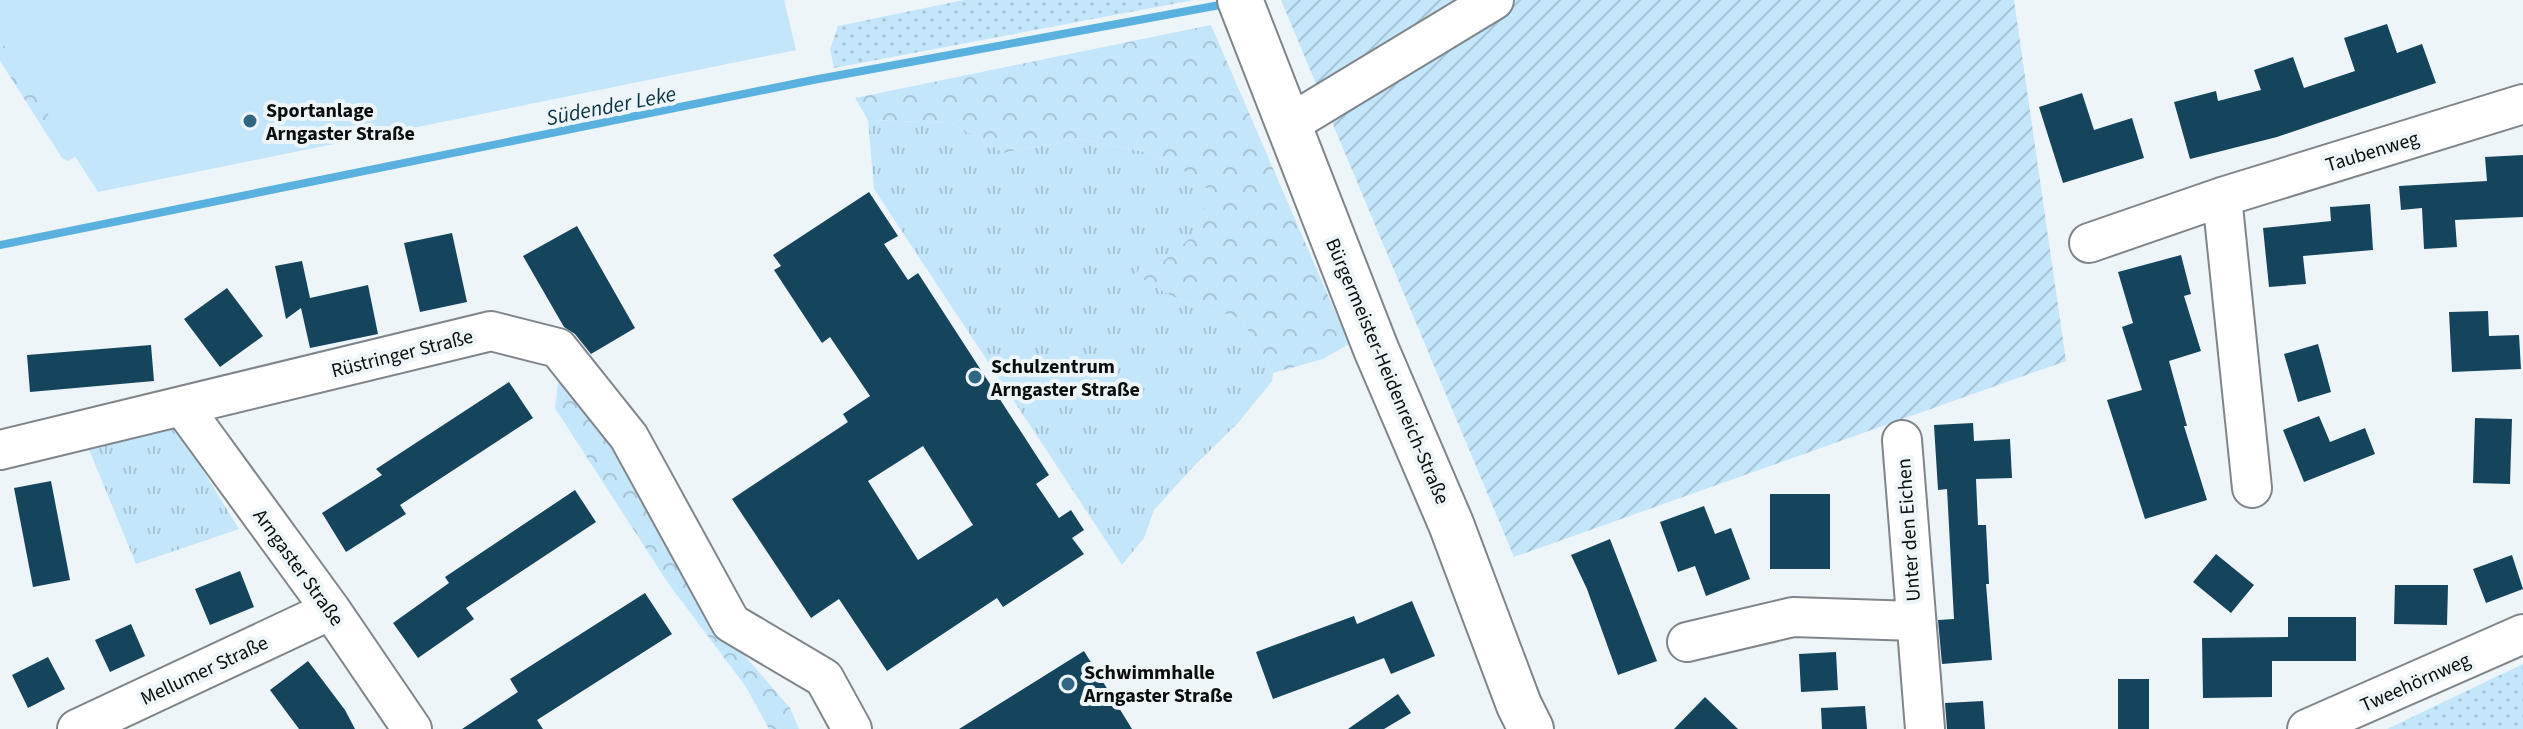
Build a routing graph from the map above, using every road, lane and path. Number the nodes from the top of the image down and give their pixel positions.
1 (1494, 0) edge
2 (1248, 19) edge
3 (2523, 104) edge
4 (1287, 122) junction
5 (2222, 197) junction
6 (2089, 243) dead end
7 (183, 407) junction
8 (1902, 440) dead end
9 (0, 450) edge
10 (2252, 488) dead end
11 (331, 610) junction
12 (1915, 621) junction
13 (2523, 634) edge
14 (1687, 642) dead end
15 (1524, 721) edge
16 (77, 729) edge
17 (412, 729) edge
18 (852, 729) edge
19 (1925, 729) edge
20 (2307, 729) edge

1 - 4 street
2 - 4 main road, Bürgermeister-Heidenreich-Straße
3 - 5 street, Taubenweg
4 - 15 main road, Bürgermeister-Heidenreich-Straße
5 - 6 street, Taubenweg
5 - 10 street
7 - 9 street, Rüstringer Straße
7 - 11 street, Arngaster Straße
7 - 18 street, Rüstringer Straße
8 - 12 street, Unter den Eichen
11 - 16 street, Mellumer Straße
11 - 17 street, Arngaster Straße
12 - 14 street, Unter den Eichen
12 - 19 street, Unter den Eichen
13 - 20 street, Tweehörnweg

